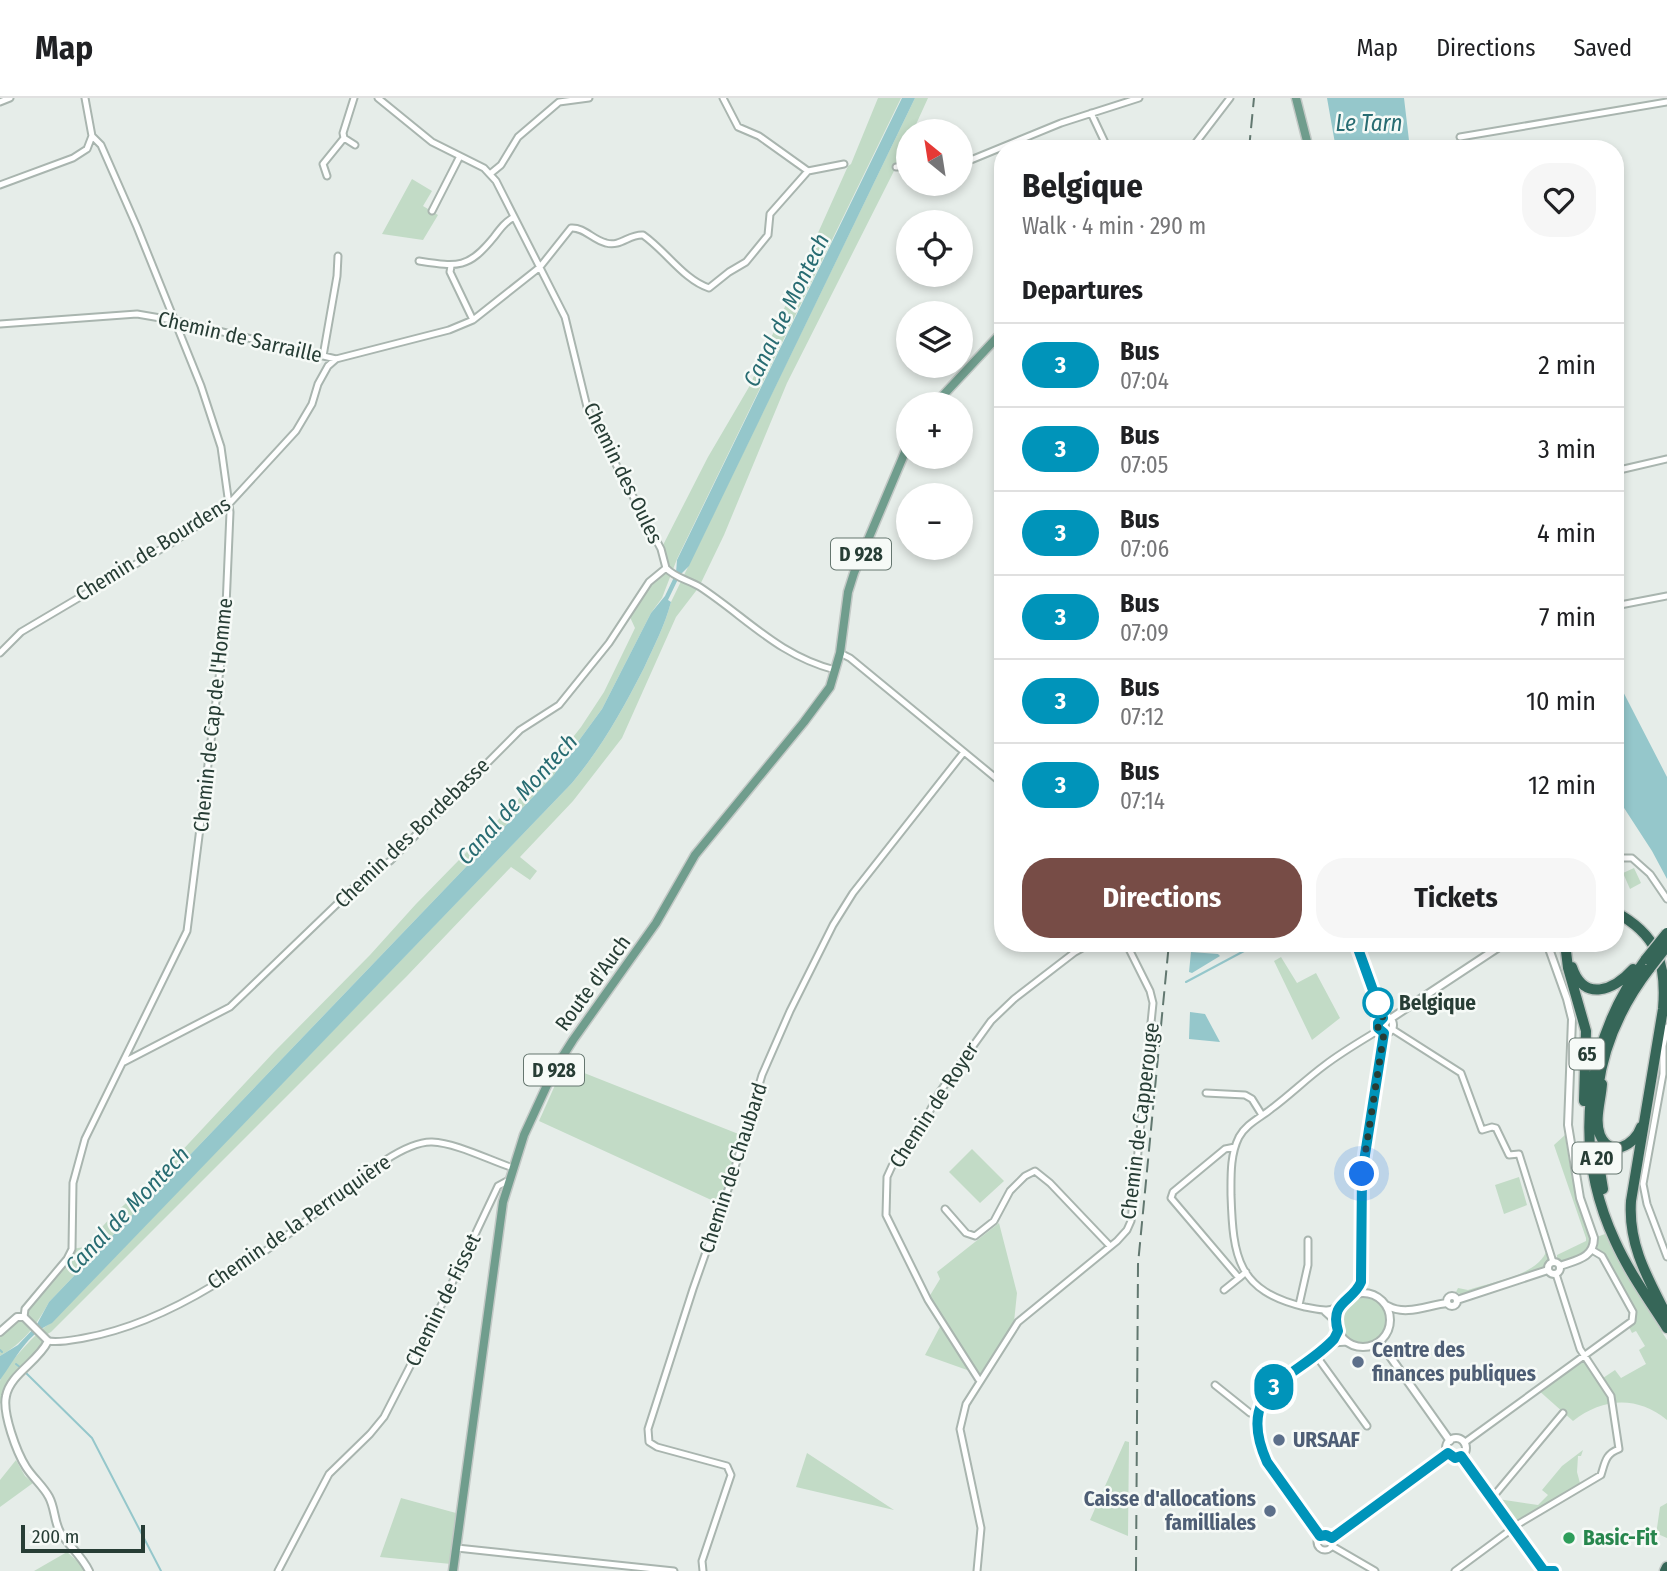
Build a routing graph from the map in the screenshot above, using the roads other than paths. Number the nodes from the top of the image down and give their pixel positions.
1 (10, 98) edge
2 (85, 98) edge
3 (354, 98) edge
4 (378, 98) edge
5 (589, 98) edge
6 (723, 98) edge
7 (1139, 98) edge
8 (1230, 98) edge
9 (1296, 98) edge
10 (0, 102) edge
11 (1667, 102) edge
12 (1091, 113) junction
13 (93, 136) junction
14 (1460, 137) dead end
15 (344, 138) junction
16 (1022, 140) edge
17 (1104, 140) edge
18 (1198, 140) edge
19 (1307, 140) edge
20 (355, 145) dead end
21 (994, 151) edge
22 (459, 158) junction
23 (973, 159) edge
24 (844, 164) dead end
25 (808, 170) junction
26 (490, 174) junction
27 (327, 176) dead end
28 (0, 185) edge
29 (432, 211) dead end
30 (514, 217) junction
31 (338, 256) dead end
32 (419, 261) dead end
33 (451, 266) junction
34 (540, 267) junction
35 (173, 320) junction
36 (473, 320) junction
37 (0, 324) edge
38 (0, 332) edge
39 (994, 341) edge
40 (323, 356) junction
41 (336, 359) junction
42 (946, 392) edge
43 (1667, 459) edge
44 (898, 469) edge
45 (1624, 469) edge
46 (228, 505) junction
47 (669, 571) junction
48 (1667, 596) edge
49 (1624, 604) edge
50 (0, 653) edge
51 (841, 653) junction
52 (836, 670) junction
53 (964, 752) junction
54 (994, 777) edge
55 (1624, 858) edge
56 (1667, 899) edge
57 (1624, 918) edge
58 (1624, 921) edge
59 (1667, 933) edge
60 (1667, 946) edge
61 (1074, 952) edge
62 (1130, 952) edge
63 (1360, 952) edge
64 (1491, 952) edge
65 (1550, 952) edge
66 (1567, 952) edge
67 (1569, 952) edge
68 (1647, 961) junction
69 (1386, 1019) junction
70 (1667, 1027) edge
71 (1392, 1029) junction
72 (1382, 1031) junction
73 (124, 1062) junction
74 (1602, 1067) junction
75 (1206, 1093) dead end
76 (1262, 1115) junction
77 (1235, 1147) junction
78 (1592, 1166) junction
79 (513, 1168) junction
80 (509, 1180) junction
81 (945, 1209) dead end
82 (1308, 1240) dead end
83 (1110, 1247) junction
84 (1592, 1250) junction
85 (1667, 1257) edge
86 (1556, 1264) junction
87 (1548, 1270) junction
88 (1246, 1272) junction
89 (1556, 1274) junction
90 (1362, 1276) junction
91 (1239, 1278) junction
92 (1224, 1290) dead end
93 (1370, 1293) junction
94 (1355, 1294) junction
95 (1341, 1304) junction
96 (1299, 1305) junction
97 (1387, 1306) junction
98 (1322, 1310) junction
99 (1407, 1310) junction
100 (1663, 1314) edge
101 (24, 1317) junction
102 (1336, 1322) junction
103 (1390, 1324) junction
104 (1667, 1330) edge
105 (1338, 1331) junction
106 (0, 1332) edge
107 (1383, 1338) junction
108 (48, 1342) junction
109 (1348, 1342) junction
110 (1329, 1345) junction
111 (1372, 1345) junction
112 (1315, 1354) junction
113 (1389, 1355) junction
114 (1584, 1356) junction
115 (979, 1380) junction
116 (1215, 1385) dead end
117 (1563, 1413) dead end
118 (1259, 1415) junction
119 (1367, 1426) dead end
120 (1450, 1441) junction
121 (1464, 1443) junction
122 (1448, 1453) junction
123 (1461, 1456) junction
124 (1492, 1498) junction
125 (1513, 1528) junction
126 (1320, 1536) junction
127 (1332, 1538) junction
128 (1332, 1546) junction
129 (457, 1548) junction
130 (89, 1571) edge
131 (278, 1571) edge
132 (453, 1571) edge
133 (674, 1571) edge
134 (703, 1571) edge
135 (977, 1571) edge
136 (1374, 1571) edge
137 (1455, 1571) edge
138 (1544, 1571) edge
139 (1553, 1571) edge

1 - 10 street
2 - 13 street, Chemin de Cap de l'Homme
3 - 15 street
4 - 22 street
5 - 26 street
6 - 25 street
7 - 12 street
8 - 18 street
9 - 19 main road
11 - 14 street
12 - 16 street
12 - 17 street
13 - 28 street
13 - 35 street, Chemin de Cap de l'Homme
15 - 20 street
15 - 27 street
21 - 23 street
22 - 26 street
22 - 29 street
24 - 25 street
25 - 34 street, Chemin de Sarraille
26 - 30 street, Chemin des Oules
30 - 33 street
30 - 34 street, Chemin des Oules
31 - 40 street
32 - 33 street
33 - 36 street
34 - 36 street, Chemin de Sarraille
34 - 47 street, Chemin des Oules
35 - 37 street, Chemin de Sarraille
35 - 40 street, Chemin de Sarraille
35 - 46 street, Chemin de Cap de l'Homme
36 - 41 street, Chemin de Sarraille
37 - 38 street
39 - 42 main road
40 - 41 street, Chemin de Sarraille
41 - 46 street, Chemin de Bourdens
43 - 45 street
44 - 51 main road, D 928
46 - 50 street, Chemin de Bourdens
46 - 73 street, Chemin de Cap de l'Homme
47 - 52 street
47 - 73 street, Chemin des Bordebasse
48 - 49 street
51 - 52 main road, D 928
51 - 53 street
52 - 79 main road, Route d'Auch / D 928
53 - 54 street
53 - 134 street, Chemin de Chaubard
55 - 56 street
57 - 100 highway, 65
58 - 74 highway, 65
59 - 68 highway, bridge
60 - 68 highway, A 20, bridge
61 - 115 street, Chemin de Royer
62 - 83 street, Chemin de Capperouge
63 - 69 street
64 - 69 street
65 - 84 street
66 - 78 highway, 65
67 - 68 highway, 65
68 - 74 highway, A 20
68 - 78 highway, A 20
69 - 71 street
69 - 72 street
70 - 85 street
71 - 72 street
71 - 86 street
72 - 76 street
72 - 90 street
73 - 101 street, Chemin de Cap de l'Homme
74 - 100 highway, A 20
75 - 76 street
76 - 77 street
77 - 88 street
77 - 91 street
78 - 100 highway, A 20
79 - 80 main road, Route d'Auch / D 928
79 - 108 street, Chemin de la Perruquière
80 - 129 main road, Route d'Auch / D 928
80 - 131 street, Chemin de Fisset
81 - 83 street
82 - 96 street
83 - 115 street, Chemin de Capperouge
84 - 86 street
84 - 114 street
86 - 87 street
86 - 89 street
87 - 89 street
87 - 99 street
88 - 91 street
88 - 96 street
89 - 114 street
90 - 93 street
90 - 94 street
91 - 92 street
93 - 94 street
93 - 97 street
94 - 95 street
95 - 98 street
95 - 102 street
96 - 98 street
97 - 99 street
97 - 103 street
98 - 102 street
99 - 103 street
100 - 104 highway, A 20
101 - 106 street
101 - 108 street
102 - 105 street
103 - 107 street
105 - 109 street
105 - 110 street
107 - 111 street
107 - 113 street
108 - 130 street
109 - 110 street
109 - 111 street
110 - 112 street
111 - 113 street
112 - 118 street
112 - 119 street
113 - 120 street
114 - 121 street
114 - 125 street
115 - 135 street, Chemin de Capperouge
116 - 118 street
117 - 124 street
118 - 126 street
120 - 121 street
120 - 122 street
121 - 123 street
122 - 123 street
122 - 127 street
123 - 124 street
124 - 125 street
125 - 137 street
125 - 138 street
126 - 127 street
126 - 128 street
127 - 128 street
128 - 136 street
129 - 132 main road, Route d'Auch / D 928
129 - 133 street
138 - 139 street

